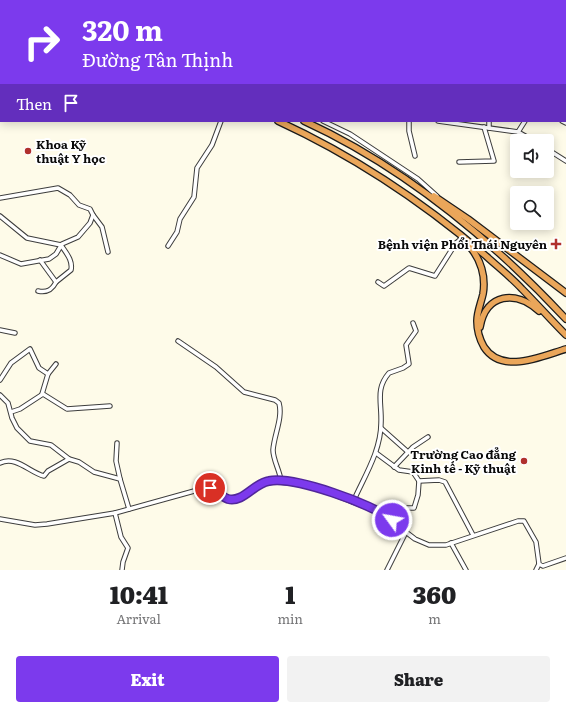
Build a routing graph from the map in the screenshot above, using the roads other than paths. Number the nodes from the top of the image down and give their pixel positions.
1 (221, 122) edge
2 (280, 122) edge
3 (306, 122) edge
4 (325, 122) edge
5 (409, 122) edge
6 (445, 122) edge
7 (489, 122) edge
8 (524, 122) edge
9 (486, 128) junction
10 (518, 132) junction
11 (522, 134) edge
12 (554, 153) edge
13 (415, 156) dead end
14 (566, 160) edge
15 (459, 162) dead end
16 (385, 166) junction
17 (0, 198) edge
18 (421, 205) junction
19 (448, 206) junction
20 (92, 215) junction
21 (0, 216) edge
22 (461, 239) junction
23 (61, 245) junction
24 (168, 246) dead end
25 (108, 252) dead end
26 (0, 255) edge
27 (40, 260) junction
28 (56, 282) junction
29 (378, 282) dead end
30 (38, 291) dead end
31 (566, 293) edge
32 (566, 319) edge
33 (413, 323) dead end
34 (0, 330) edge
35 (15, 333) dead end
36 (479, 333) junction
37 (566, 335) edge
38 (566, 340) edge
39 (178, 341) dead end
40 (566, 349) edge
41 (56, 364) dead end
42 (48, 374) junction
43 (0, 380) edge
44 (42, 394) junction
45 (0, 395) edge
46 (110, 406) dead end
47 (10, 412) junction
48 (381, 428) junction
49 (428, 437) dead end
50 (117, 443) dead end
51 (376, 452) junction
52 (408, 452) junction
53 (70, 459) junction
54 (0, 463) edge
55 (394, 467) junction
56 (120, 479) junction
57 (281, 481) junction
58 (419, 481) junction
59 (353, 502) junction
60 (129, 509) junction
61 (115, 513) junction
62 (388, 516) junction
63 (0, 519) edge
64 (406, 532) junction
65 (473, 535) junction
66 (451, 543) junction
67 (566, 558) edge
68 (539, 564) junction
69 (122, 570) edge
70 (387, 570) edge
71 (466, 570) edge
72 (536, 570) edge

1 - 24 street
2 - 18 highway
3 - 16 highway
4 - 19 street
5 - 13 street
6 - 9 street
7 - 9 street
8 - 10 street
9 - 10 street
9 - 15 street
10 - 11 street
12 - 14 street
16 - 19 highway
16 - 32 highway
17 - 20 street
18 - 22 highway
18 - 37 highway
19 - 31 highway
20 - 23 street
20 - 25 street
21 - 23 street
22 - 29 street
22 - 36 highway
23 - 27 street
23 - 28 street
26 - 27 street
27 - 28 street
28 - 30 street
33 - 48 street
34 - 35 street
36 - 38 highway
36 - 40 highway
39 - 57 street
41 - 42 street
42 - 43 street
42 - 44 street
44 - 46 street
44 - 47 street
45 - 47 street
47 - 53 street
48 - 51 street
48 - 52 street
49 - 52 street
50 - 56 street
51 - 55 street
51 - 59 street
52 - 55 street
53 - 54 street
53 - 56 street
55 - 58 street
56 - 60 street
57 - 59 street
57 - 60 street
58 - 62 street
58 - 65 street
59 - 62 street
60 - 61 street
61 - 63 street
61 - 69 street
62 - 64 street
64 - 66 street
64 - 70 street
65 - 66 street
65 - 68 street
66 - 71 street
67 - 68 street
68 - 72 street

